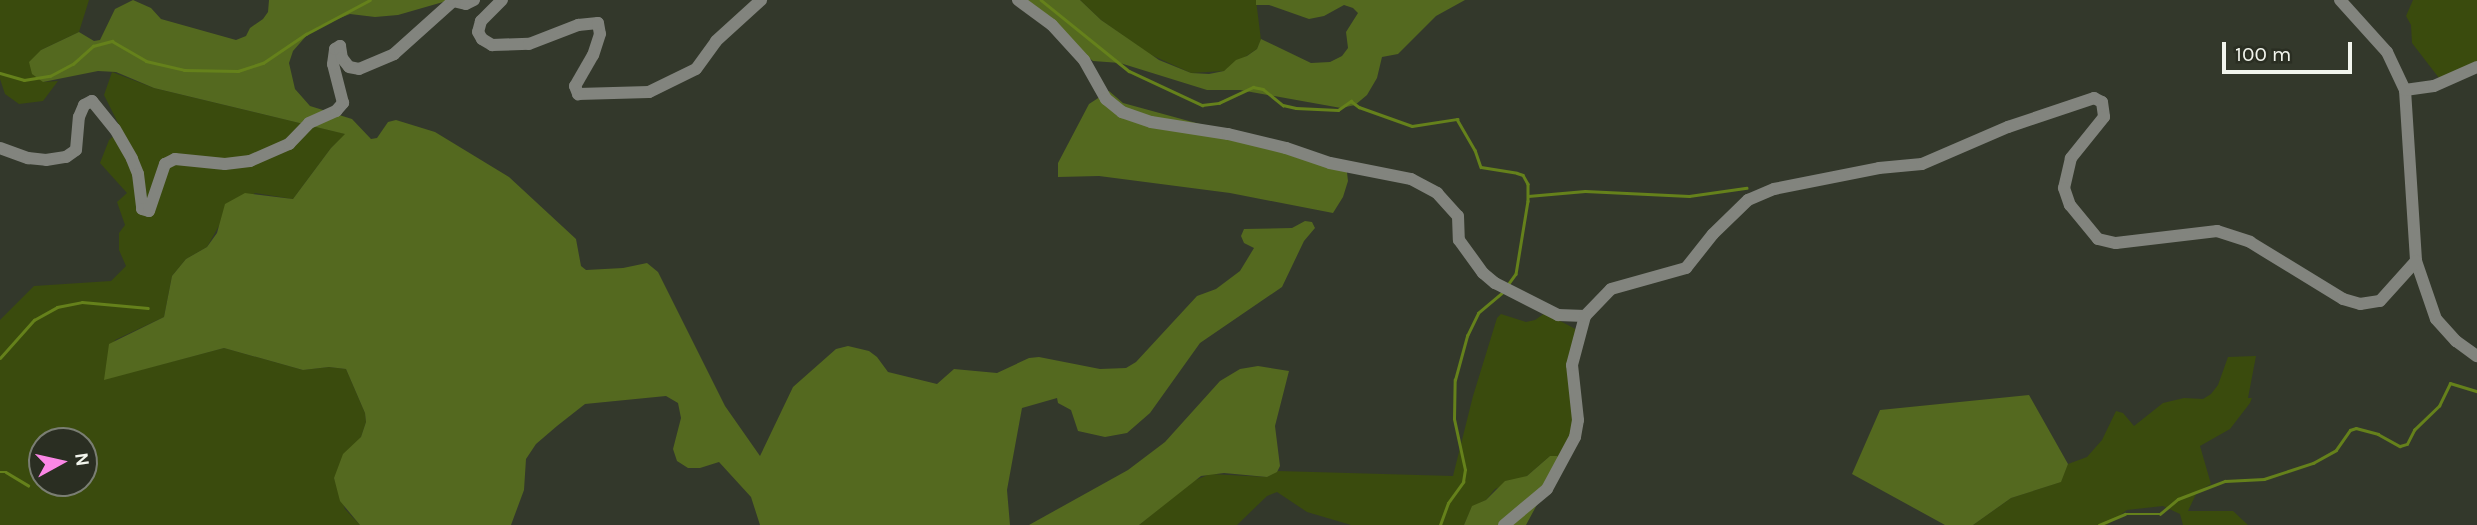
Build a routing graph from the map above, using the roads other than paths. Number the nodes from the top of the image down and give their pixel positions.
1 (474, 0) edge
2 (502, 0) edge
3 (761, 0) edge
4 (1018, 0) edge
5 (2340, 0) edge
6 (2477, 67) edge
7 (2404, 90) junction
8 (0, 148) edge
9 (2416, 261) junction
10 (1585, 316) junction
11 (2477, 356) edge
12 (1504, 525) edge

1 - 8 street
2 - 3 street
4 - 10 street
5 - 7 street
6 - 7 street
7 - 9 street
9 - 10 street
9 - 11 street
10 - 12 street

